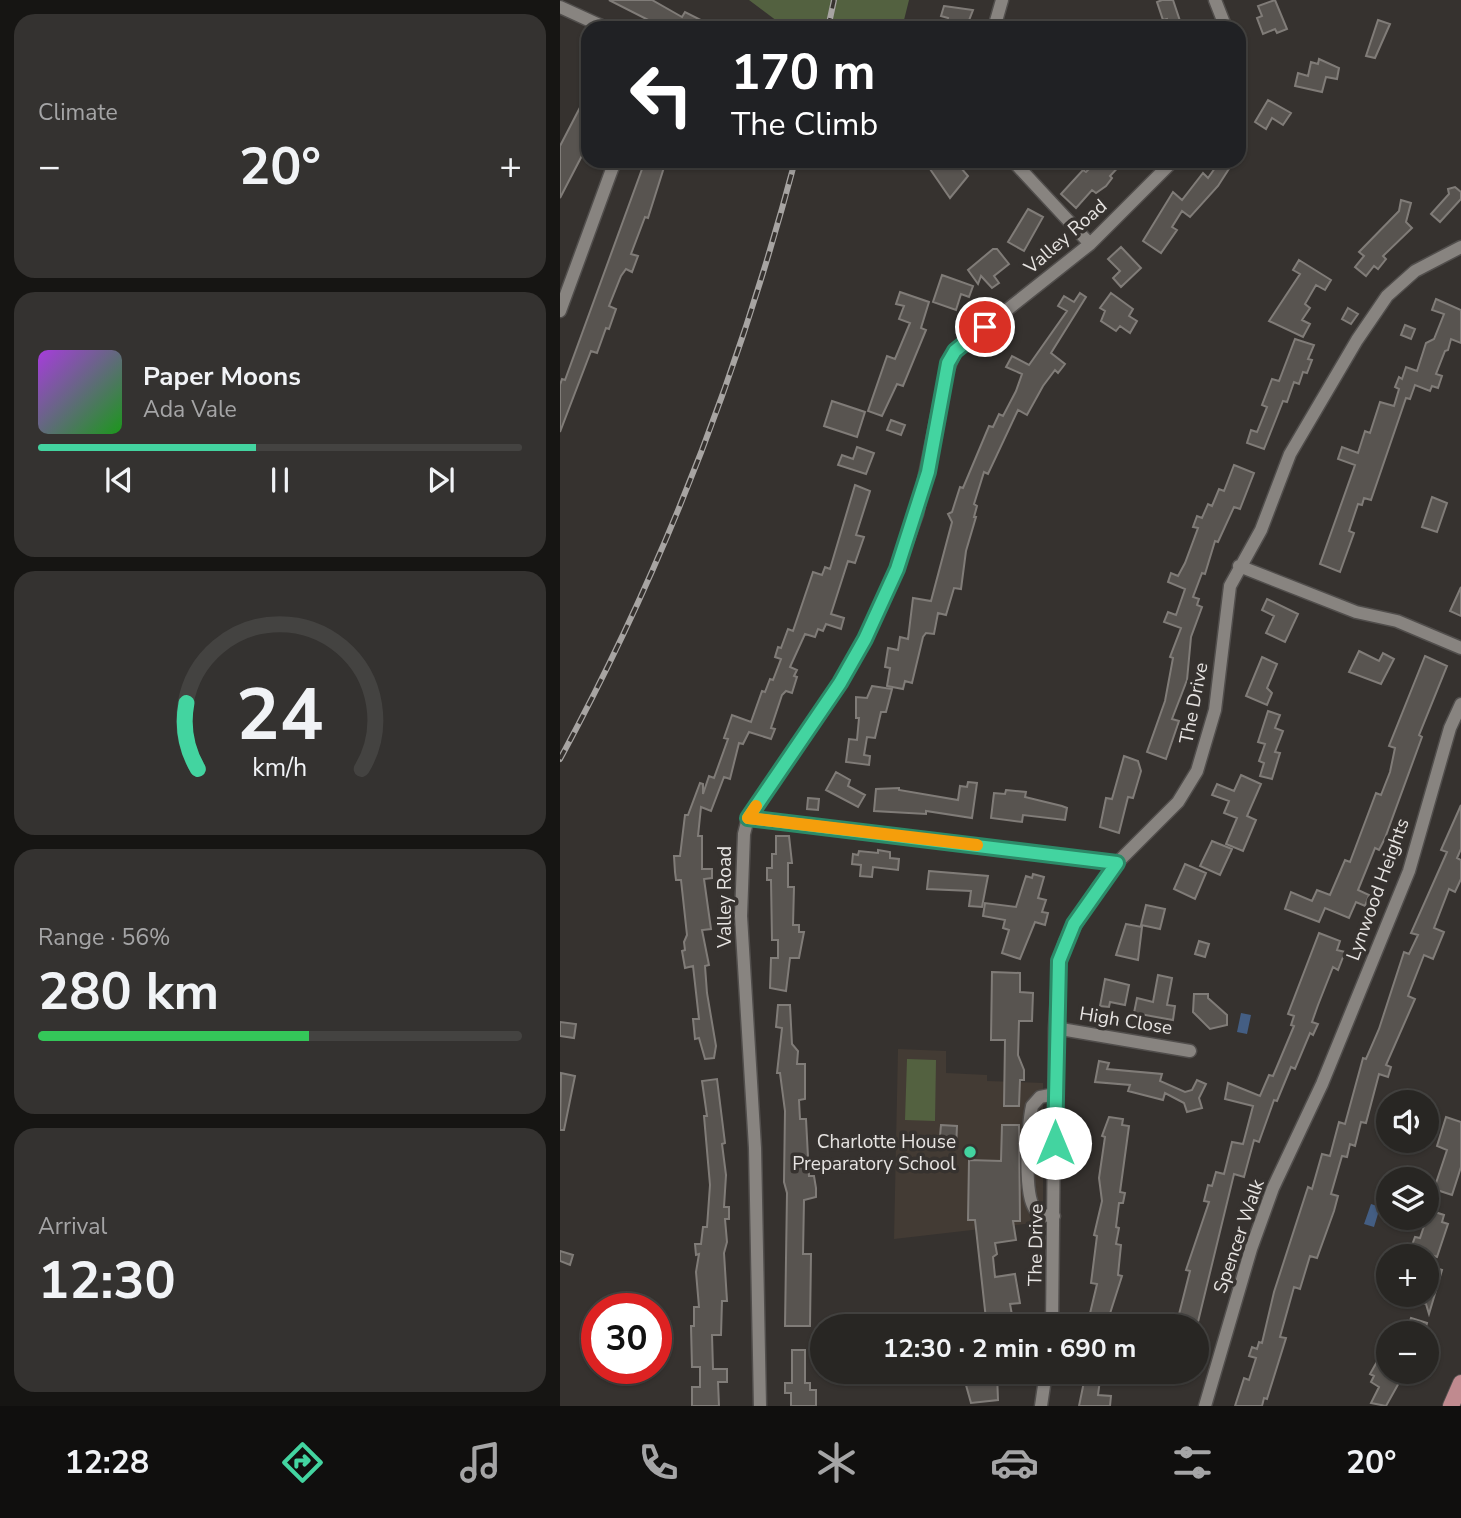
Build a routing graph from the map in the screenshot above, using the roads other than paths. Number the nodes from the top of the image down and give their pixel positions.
1 (1002, 0) edge
2 (1215, 0) edge
3 (560, 7) edge
4 (591, 21) edge
5 (996, 21) edge
6 (1223, 21) edge
7 (612, 168) edge
8 (1019, 168) edge
9 (1166, 168) edge
10 (1090, 244) junction
11 (1461, 247) edge
12 (560, 311) edge
13 (1239, 566) junction
14 (1461, 648) edge
15 (1461, 704) edge
16 (748, 818) junction
17 (1117, 863) junction
18 (1055, 1028) junction
19 (1190, 1051) dead end
20 (1322, 1084) joint
21 (1055, 1094) junction
22 (1054, 1216) junction
23 (1052, 1314) edge
24 (1461, 1383) edge
25 (1044, 1384) edge
26 (760, 1406) edge
27 (1041, 1406) edge
28 (1205, 1406) edge
29 (1451, 1406) edge

1 - 5 street
2 - 6 street
3 - 4 street
7 - 12 street
8 - 10 street
9 - 10 street, Valley Road
10 - 16 street, Valley Road
11 - 13 street, The Drive
13 - 14 street
13 - 17 street, The Drive
15 - 20 street, Lynwood Heights
16 - 17 street
16 - 26 street, Valley Road
17 - 18 street, The Drive
18 - 19 street, High Close
18 - 21 street, The Drive
20 - 28 street, Spencer Walk
21 - 22 street, The Drive
21 - 22 street
22 - 23 street, The Drive
24 - 29 main road
25 - 27 street

